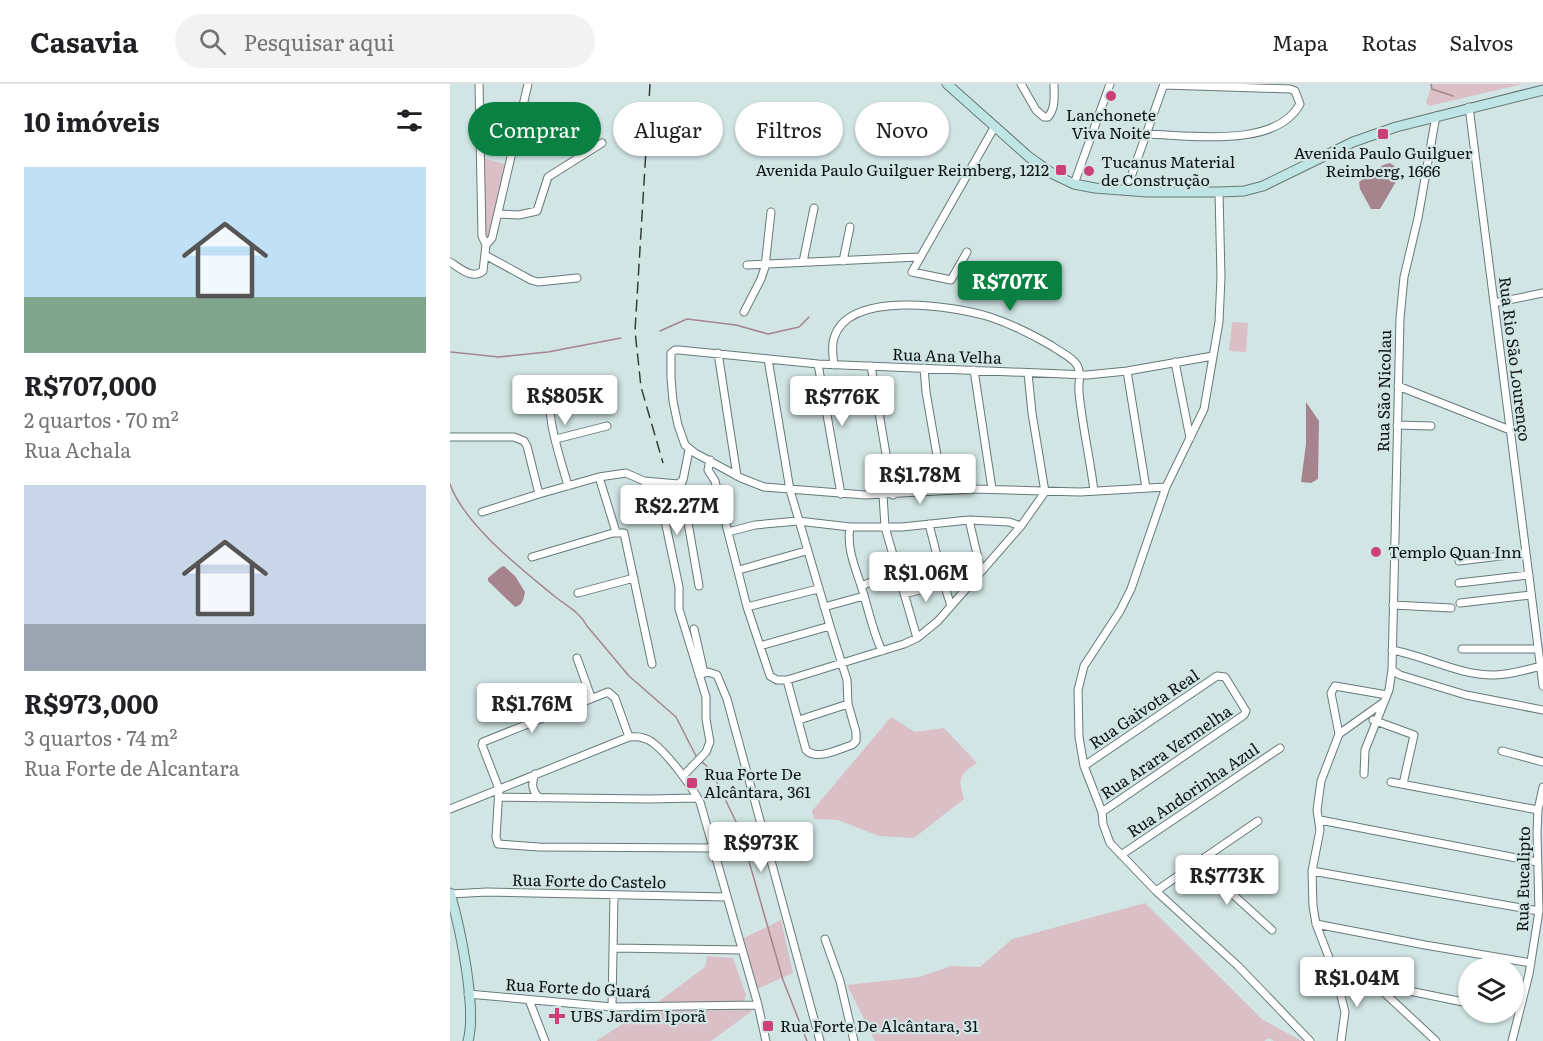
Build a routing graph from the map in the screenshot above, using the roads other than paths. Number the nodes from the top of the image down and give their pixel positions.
1 (479, 84) edge
2 (528, 84) edge
3 (947, 84) edge
4 (1021, 84) edge
5 (1054, 84) edge
6 (1110, 84) edge
7 (1164, 85) edge
8 (1543, 90) edge
9 (1469, 107) junction
10 (1436, 116) junction
11 (995, 126) junction
12 (1147, 134) junction
13 (602, 144) dead end
14 (1074, 184) junction
15 (1126, 191) junction
16 (1219, 192) junction
17 (814, 208) dead end
18 (771, 212) dead end
19 (498, 214) junction
20 (850, 227) dead end
21 (486, 245) junction
22 (967, 252) dead end
23 (485, 255) junction
24 (920, 257) junction
25 (843, 261) junction
26 (450, 262) edge
27 (803, 262) junction
28 (765, 264) junction
29 (747, 265) dead end
30 (577, 278) dead end
31 (1543, 293) edge
32 (1494, 303) junction
33 (744, 312) dead end
34 (718, 353) junction
35 (1213, 356) junction
36 (768, 359) junction
37 (1175, 362) junction
38 (818, 364) junction
39 (834, 365) junction
40 (872, 366) junction
41 (924, 368) junction
42 (974, 370) junction
43 (1127, 371) junction
44 (1028, 373) junction
45 (1081, 375) junction
46 (590, 380) dead end
47 (1398, 386) junction
48 (1397, 425) junction
49 (606, 426) dead end
50 (1431, 426) dead end
51 (1510, 430) junction
52 (450, 437) edge
53 (1190, 438) junction
54 (556, 439) junction
55 (689, 450) junction
56 (710, 460) junction
57 (721, 466) junction
58 (737, 476) junction
59 (599, 477) junction
60 (645, 481) junction
61 (681, 482) junction
62 (715, 482) junction
63 (661, 483) junction
64 (568, 486) junction
65 (1166, 487) junction
66 (1146, 488) junction
67 (992, 489) junction
68 (790, 490) junction
69 (943, 490) junction
70 (1094, 491) junction
71 (1045, 492) junction
72 (540, 494) junction
73 (840, 494) junction
74 (883, 495) junction
75 (893, 495) junction
76 (482, 512) dead end
77 (664, 516) junction
78 (969, 520) junction
79 (798, 521) junction
80 (929, 524) junction
81 (1021, 526) junction
82 (850, 527) junction
83 (885, 527) junction
84 (616, 532) junction
85 (728, 532) junction
86 (806, 551) junction
87 (1526, 553) junction
88 (532, 557) dead end
89 (1459, 561) dead end
90 (739, 570) junction
91 (897, 572) junction
92 (981, 572) junction
93 (1529, 575) junction
94 (634, 578) junction
95 (1460, 583) dead end
96 (944, 584) junction
97 (699, 586) dead end
98 (861, 586) junction
99 (818, 589) junction
100 (578, 593) dead end
101 (904, 594) junction
102 (1531, 595) junction
103 (864, 596) junction
104 (1460, 603) dead end
105 (1393, 605) junction
106 (951, 606) junction
107 (747, 607) junction
108 (824, 607) junction
109 (1451, 608) dead end
110 (830, 626) junction
111 (694, 629) dead end
112 (917, 638) junction
113 (760, 646) junction
114 (1462, 649) dead end
115 (1538, 649) junction
116 (1392, 650) junction
117 (882, 651) junction
118 (577, 658) dead end
119 (652, 664) dead end
120 (841, 664) junction
121 (1541, 666) junction
122 (1392, 670) junction
123 (702, 674) junction
124 (788, 680) junction
125 (1543, 686) edge
126 (591, 697) junction
127 (1386, 698) junction
128 (848, 704) junction
129 (1543, 710) edge
130 (1245, 714) joint
131 (799, 720) junction
132 (1375, 721) junction
133 (1339, 734) junction
134 (629, 737) junction
135 (1280, 748) dead end
136 (1502, 751) dead end
137 (1543, 762) edge
138 (1084, 766) junction
139 (535, 774) junction
140 (1364, 774) dead end
141 (683, 776) junction
142 (1391, 782) dead end
143 (1402, 784) junction
144 (1543, 788) edge
145 (498, 793) junction
146 (539, 798) junction
147 (697, 798) junction
148 (450, 808) edge
149 (1538, 810) junction
150 (1102, 812) junction
151 (1320, 820) junction
152 (1258, 821) dead end
153 (713, 848) junction
154 (1121, 855) junction
155 (1537, 862) junction
156 (1195, 864) junction
157 (1312, 871) junction
158 (1156, 891) junction
159 (450, 893) edge
160 (614, 895) junction
161 (727, 897) junction
162 (1539, 911) junction
163 (1316, 924) junction
164 (1272, 930) dead end
165 (825, 939) dead end
166 (614, 948) junction
167 (742, 950) junction
168 (1531, 963) junction
169 (1336, 976) junction
170 (1377, 986) junction
171 (1524, 986) edge
172 (468, 994) junction
173 (529, 1000) junction
174 (1458, 1001) edge
175 (758, 1005) junction
176 (612, 1007) junction
177 (1515, 1023) edge
178 (468, 1041) edge
179 (545, 1041) edge
180 (766, 1041) edge
181 (820, 1041) edge
182 (854, 1041) edge
183 (1310, 1041) edge
184 (1341, 1041) edge
185 (1436, 1041) edge
186 (1512, 1041) edge

1 - 21 street
2 - 19 street
3 - 11 main road
4 - 5 street
6 - 14 street
7 - 12 street
7 - 12 street
8 - 9 main road
9 - 10 main road
9 - 32 street, Rua Rio São Lourenço
10 - 16 main road
10 - 47 street, Rua São Nicolau
11 - 14 main road
11 - 24 street
12 - 15 street
13 - 19 street
14 - 15 main road
15 - 16 main road
16 - 35 street
17 - 27 street
18 - 28 street
19 - 21 street
20 - 25 street
21 - 23 street
22 - 24 street
23 - 26 street
23 - 30 street
24 - 25 street
25 - 27 street
27 - 28 street
28 - 29 street
28 - 33 street
31 - 32 street
32 - 51 street, Rua Rio São Lourenço
34 - 36 street, Rua Ana Velha
34 - 55 street, Rua Ana Velha
34 - 58 street
35 - 37 street, Rua Ana Velha
35 - 53 street
36 - 38 street, Rua Ana Velha
36 - 68 street
37 - 43 street, Rua Ana Velha
37 - 53 street
38 - 39 street, Rua Ana Velha
38 - 73 street
39 - 40 street, Rua Ana Velha
39 - 45 street
40 - 41 street, Rua Ana Velha
40 - 75 street
41 - 42 street, Rua Ana Velha
41 - 69 street
42 - 44 street, Rua Ana Velha
42 - 67 street
43 - 45 street, Rua Ana Velha
43 - 66 street
44 - 45 street, Rua Ana Velha
44 - 71 street
45 - 70 street
46 - 54 street
47 - 48 street, Rua São Nicolau
47 - 51 street
48 - 50 street
48 - 105 street, Rua São Nicolau
49 - 54 street
51 - 87 street, Rua Rio São Lourenço
52 - 72 street
53 - 65 street
54 - 64 street
55 - 56 street
55 - 61 street
56 - 57 street
56 - 62 street
57 - 58 street
57 - 62 street
58 - 68 street
59 - 60 street
59 - 64 street
59 - 84 street
60 - 63 street
60 - 77 street
61 - 63 street
61 - 97 street
62 - 85 street
63 - 77 street
64 - 72 street
65 - 66 street
65 - 138 street
66 - 70 street
67 - 69 street
67 - 71 street
68 - 73 street
68 - 79 street
69 - 75 street
70 - 71 street
71 - 81 street
72 - 76 street
73 - 74 street
74 - 75 street
74 - 83 street
77 - 123 street
78 - 80 street
78 - 81 street
78 - 92 street
79 - 82 street
79 - 85 street
79 - 86 street
80 - 83 street
80 - 96 street
81 - 92 street
82 - 83 street
82 - 98 street
83 - 91 street
84 - 88 street
84 - 94 street
85 - 90 street
86 - 90 street
86 - 99 street
87 - 89 street
87 - 93 street, Rua Rio São Lourenço
90 - 107 street
91 - 98 street
91 - 101 street
92 - 106 street
93 - 95 street
93 - 102 street, Rua Rio São Lourenço
94 - 100 street
94 - 119 street
96 - 101 street
96 - 106 street
98 - 103 street
99 - 107 street
99 - 108 street
101 - 112 street
102 - 104 street
102 - 115 street, Rua Rio São Lourenço
103 - 108 street
103 - 117 street
105 - 109 street
105 - 116 street, Rua São Nicolau
106 - 112 street
107 - 113 street
108 - 110 street
110 - 113 street
110 - 120 street
111 - 123 street
112 - 117 street
113 - 124 street
114 - 115 street
115 - 121 street, Rua Rio São Lourenço
116 - 121 street
116 - 122 street, Rua São Nicolau
117 - 120 street
118 - 126 street
120 - 124 street
120 - 128 street
121 - 125 street, Rua Rio São Lourenço
122 - 127 street, Rua São Nicolau
122 - 129 street
123 - 141 street
123 - 181 street
124 - 131 street
126 - 134 street
126 - 145 street
127 - 132 street, Rua São Nicolau
127 - 133 street
127 - 133 street
128 - 131 street
128 - 131 street
130 - 138 street, Rua Gaivota Real
130 - 150 street, Rua Arara Vermelha
132 - 140 street, Rua São Nicolau
132 - 143 street
133 - 151 street
134 - 139 street
134 - 141 street
135 - 154 street, Rua Andorinha Azul
136 - 137 street
138 - 150 street
139 - 145 street
139 - 146 street
141 - 147 street
142 - 143 street
143 - 149 street
144 - 149 street, Rua Eucalipto
145 - 146 street
145 - 148 street
145 - 153 street
146 - 147 street
147 - 153 street
149 - 155 street, Rua Eucalipto
150 - 154 street
151 - 155 street
151 - 157 street
152 - 156 street
153 - 161 street
154 - 158 street
155 - 162 street, Rua Eucalipto
156 - 158 street
156 - 164 street
157 - 162 street
157 - 163 street
158 - 183 street
159 - 160 street, Rua Forte do Castelo
159 - 172 main road
160 - 161 street, Rua Forte do Castelo
160 - 166 street
161 - 167 street
162 - 168 street, Rua Eucalipto
163 - 168 street
163 - 169 street
165 - 182 street
166 - 167 street
166 - 176 street
167 - 175 street
168 - 171 street, Rua Eucalipto
169 - 170 street
169 - 184 street
170 - 174 street
170 - 185 street
172 - 173 street, Rua Forte do Guará
172 - 178 main road
173 - 176 street, Rua Forte do Guará
173 - 179 street
175 - 176 street, Rua Forte do Guará
175 - 180 street
177 - 186 street, Rua Eucalipto

